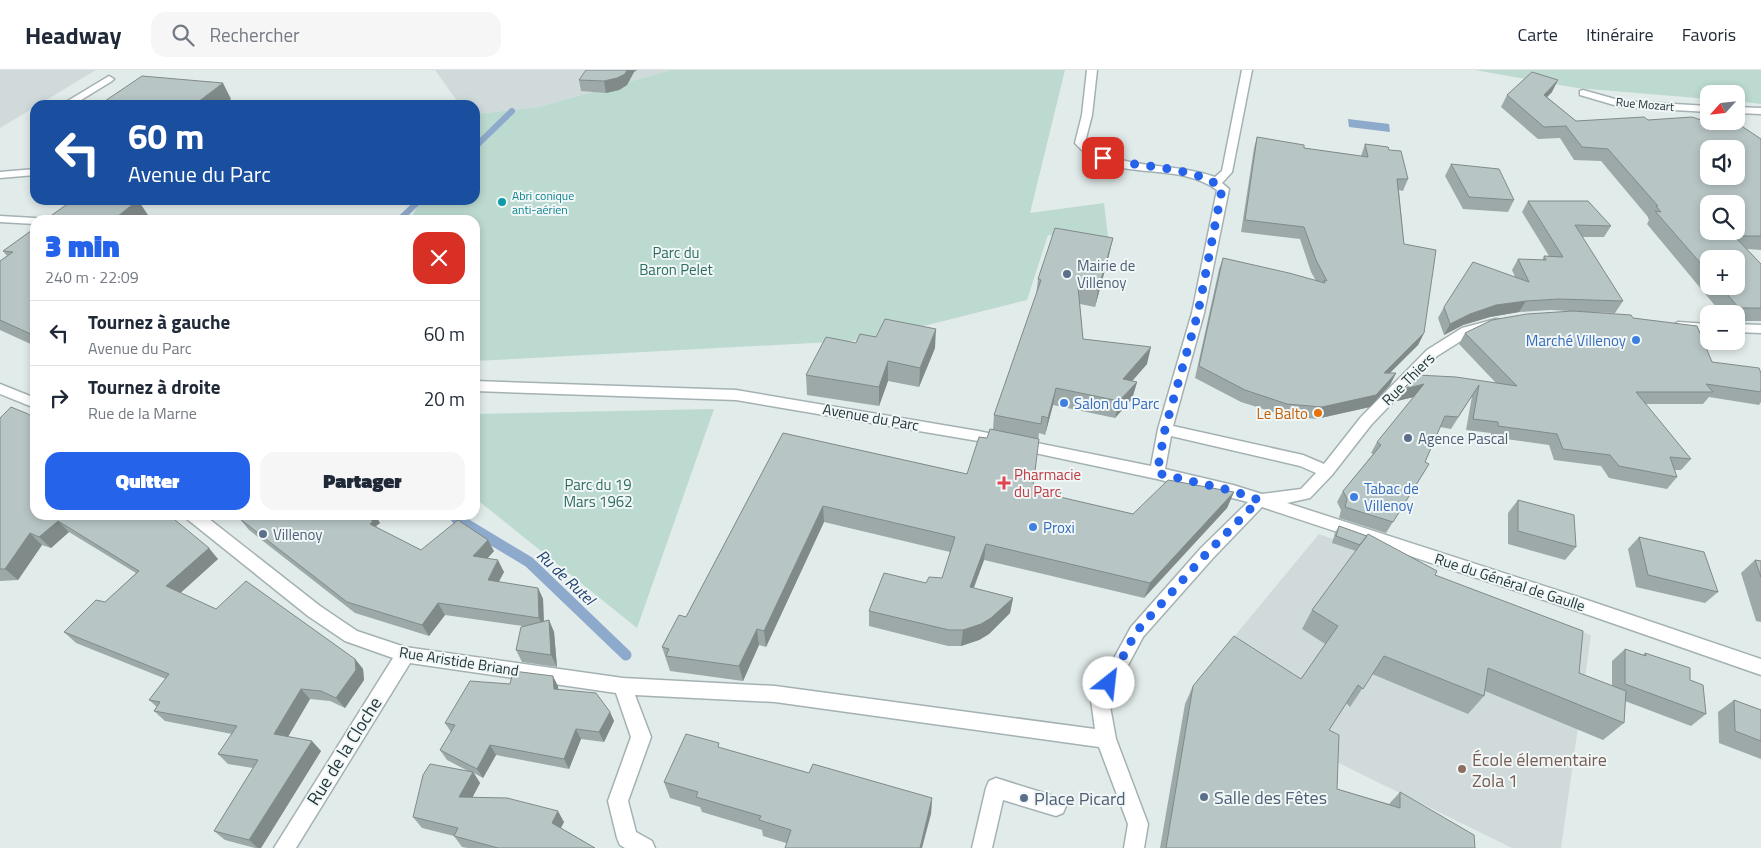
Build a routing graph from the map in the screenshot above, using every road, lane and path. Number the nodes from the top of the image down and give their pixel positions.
1 (1092, 70) edge
2 (1247, 70) edge
3 (109, 79) dead end
4 (1582, 93) dead end
5 (74, 100) edge
6 (1700, 108) edge
7 (1745, 110) edge
8 (1761, 111) edge
9 (30, 172) edge
10 (0, 175) edge
11 (1216, 182) junction
12 (0, 219) edge
13 (30, 221) edge
14 (1511, 320) edge
15 (1662, 325) edge
16 (1700, 327) edge
17 (1745, 328) edge
18 (1761, 329) edge
19 (480, 386) edge
20 (0, 389) edge
21 (30, 401) edge
22 (1165, 429) junction
23 (1327, 471) junction
24 (1157, 473) junction
25 (1259, 500) junction
26 (200, 520) edge
27 (405, 655) junction
28 (1761, 666) edge
29 (623, 686) junction
30 (1106, 739) junction
31 (1056, 806) dead end
32 (284, 848) edge
33 (645, 848) edge
34 (982, 848) edge
35 (1134, 848) edge

1 - 11 street
2 - 11 street
3 - 5 street
4 - 6 street, Rue Mozart
7 - 8 street
9 - 10 street
11 - 22 street
12 - 13 street
14 - 23 street, Rue Thiers
15 - 16 street
17 - 18 street
19 - 24 street, Avenue du Parc
20 - 21 street
22 - 23 street
22 - 24 street
23 - 25 street, Rue Thiers
24 - 25 street, Avenue du Parc
25 - 28 street, Rue du Général de Gaulle
25 - 30 street
26 - 27 street, Rue Aristide Briand
27 - 29 street, Rue Aristide Briand
27 - 32 street, Rue de la Cloche
29 - 30 street, Rue Aristide Briand
29 - 33 street
30 - 35 street
31 - 34 street

